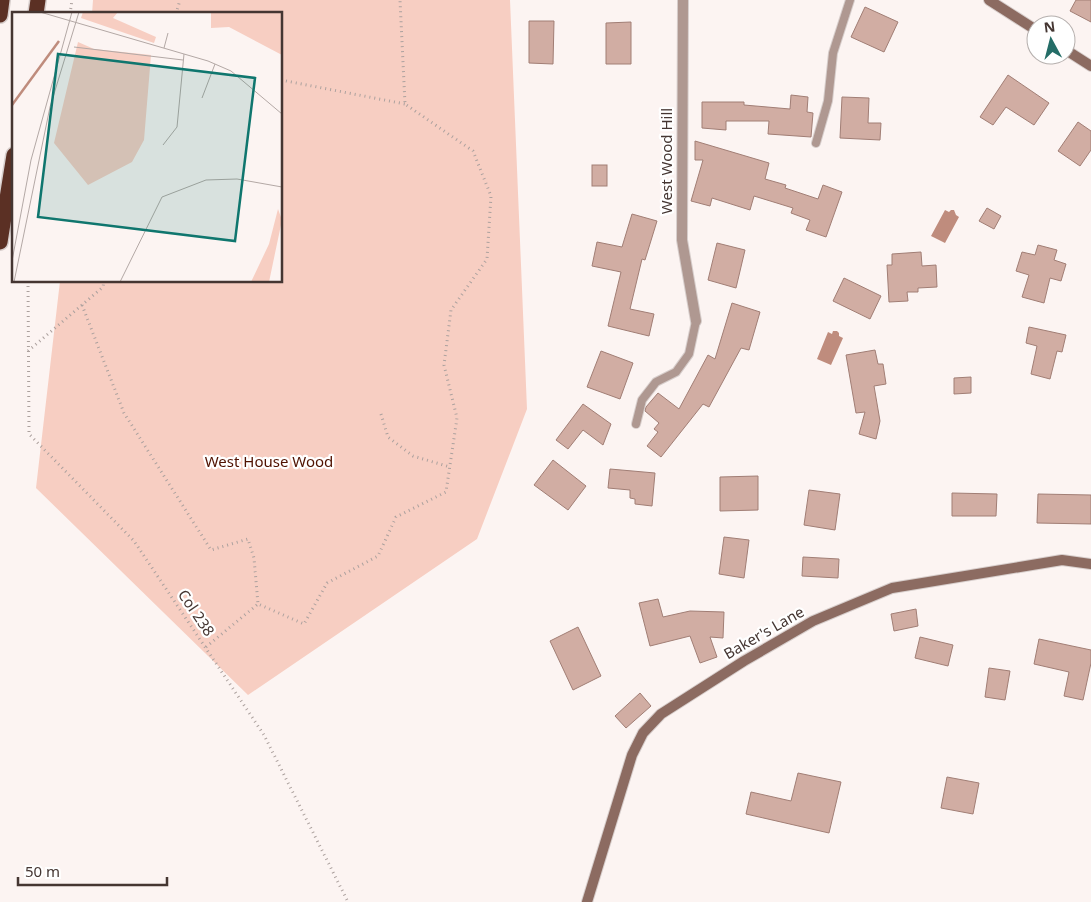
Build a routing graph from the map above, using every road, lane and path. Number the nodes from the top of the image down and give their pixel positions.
1 (2, 0) edge
2 (400, 0) edge
3 (683, 0) edge
4 (850, 0) edge
5 (989, 0) edge
6 (0, 15) edge
7 (1026, 24) edge
8 (1076, 56) edge
9 (1091, 66) edge
10 (282, 80) edge
11 (405, 104) junction
12 (816, 143) dead end
13 (12, 167) edge
14 (0, 242) edge
15 (28, 282) edge
16 (104, 282) edge
17 (82, 305) junction
18 (696, 321) joint
19 (27, 352) junction
20 (381, 414) dead end
21 (636, 424) dead end
22 (450, 467) junction
23 (1091, 564) edge
24 (258, 604) junction
25 (206, 648) junction
26 (348, 902) edge
27 (587, 902) edge

1 - 6 highway
2 - 11 path
3 - 18 street, West Wood Hill
4 - 12 lane
5 - 7 street
8 - 9 street
10 - 11 path
11 - 22 path
13 - 14 highway
15 - 19 path, Col 238
16 - 17 path
17 - 19 path
17 - 24 path
18 - 21 lane
19 - 25 path, Col 238
20 - 22 path
22 - 24 path
23 - 27 street, Baker's Lane
24 - 25 path
25 - 26 path, Col 238

